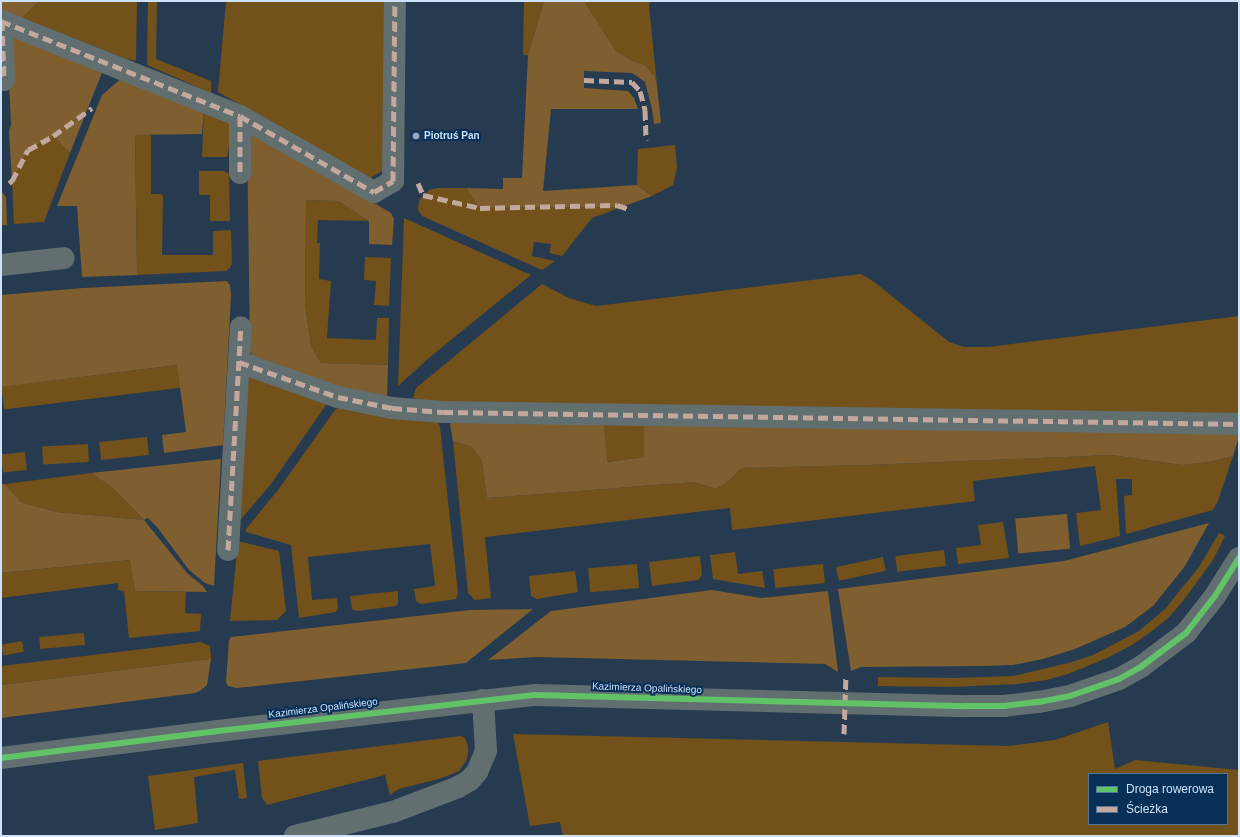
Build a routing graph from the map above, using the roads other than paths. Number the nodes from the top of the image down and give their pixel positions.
1 (395, 1) edge
2 (1, 21) edge
3 (4, 80) dead end
4 (240, 116) junction
5 (240, 173) dead end
6 (64, 258) dead end
7 (1, 265) edge
8 (241, 327) dead end
9 (239, 362) junction
10 (1239, 424) edge
11 (228, 550) dead end
12 (1239, 558) edge
13 (483, 700) junction
14 (1, 758) edge
15 (296, 836) edge

1 - 4 street
2 - 3 street
2 - 4 street
4 - 5 street
6 - 7 street
8 - 9 street
9 - 10 street
9 - 11 street
12 - 13 street, Kazimierza Opalińskiego
13 - 14 street, Kazimierza Opalińskiego
13 - 15 street

